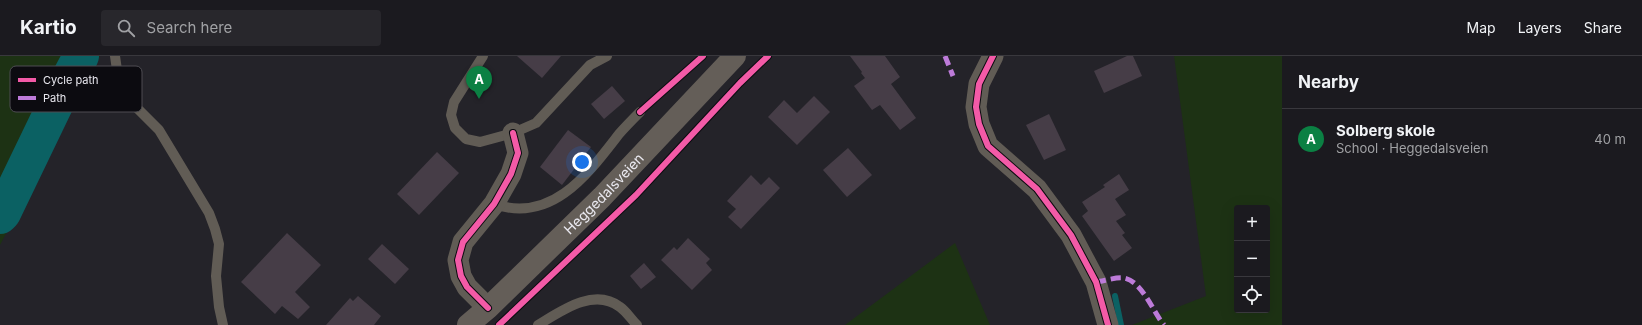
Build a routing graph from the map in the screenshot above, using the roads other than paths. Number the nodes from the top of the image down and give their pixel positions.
1 (115, 56) edge
2 (483, 56) edge
3 (607, 56) edge
4 (735, 56) edge
5 (993, 56) edge
6 (116, 66) edge
7 (141, 112) edge
8 (640, 112) dead end
9 (513, 134) junction
10 (494, 204) junction
11 (488, 308) junction
12 (223, 325) edge
13 (468, 325) edge
14 (538, 325) edge
15 (637, 325) edge
16 (1108, 325) edge

1 - 6 lane
2 - 9 lane
3 - 9 lane
4 - 11 main road, Heggedalsveien
5 - 16 street
7 - 12 lane
8 - 10 lane
9 - 10 street
10 - 11 street
11 - 13 main road, Heggedalsveien
14 - 15 lane

